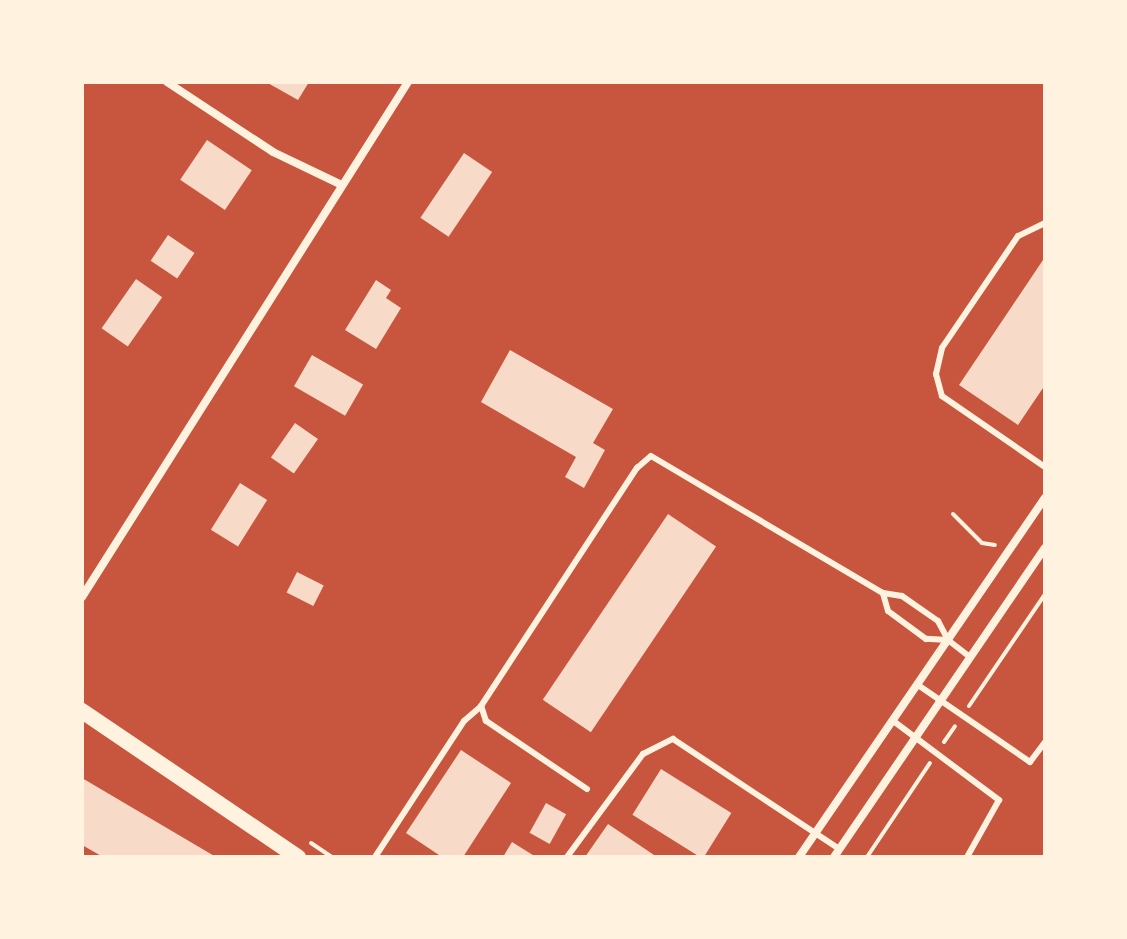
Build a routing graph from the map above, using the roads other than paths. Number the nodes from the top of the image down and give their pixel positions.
1 (167, 82) edge
2 (408, 82) edge
3 (342, 185) junction
4 (1045, 223) edge
5 (1045, 467) edge
6 (1045, 498) edge
7 (1045, 548) edge
8 (883, 593) junction
9 (82, 597) edge
10 (948, 640) junction
11 (970, 657) junction
12 (918, 685) junction
13 (940, 700) junction
14 (481, 706) junction
15 (82, 711) edge
16 (892, 720) junction
17 (916, 737) junction
18 (1045, 742) edge
19 (587, 789) dead end
20 (816, 833) junction
21 (837, 853) edge
22 (298, 857) edge
23 (375, 857) edge
24 (567, 857) edge
25 (799, 857) edge
26 (967, 857) edge

1 - 3 street
2 - 3 street
3 - 9 street
4 - 5 lane
6 - 10 street
7 - 11 street
8 - 10 lane
8 - 10 lane
8 - 14 lane
10 - 11 lane
10 - 12 street
11 - 13 street
12 - 13 lane
12 - 16 street
13 - 17 street
13 - 18 lane
14 - 19 lane
14 - 23 lane
15 - 22 main road
16 - 17 lane
16 - 20 street
17 - 21 street
17 - 26 lane
20 - 21 lane
20 - 24 lane
20 - 25 street

